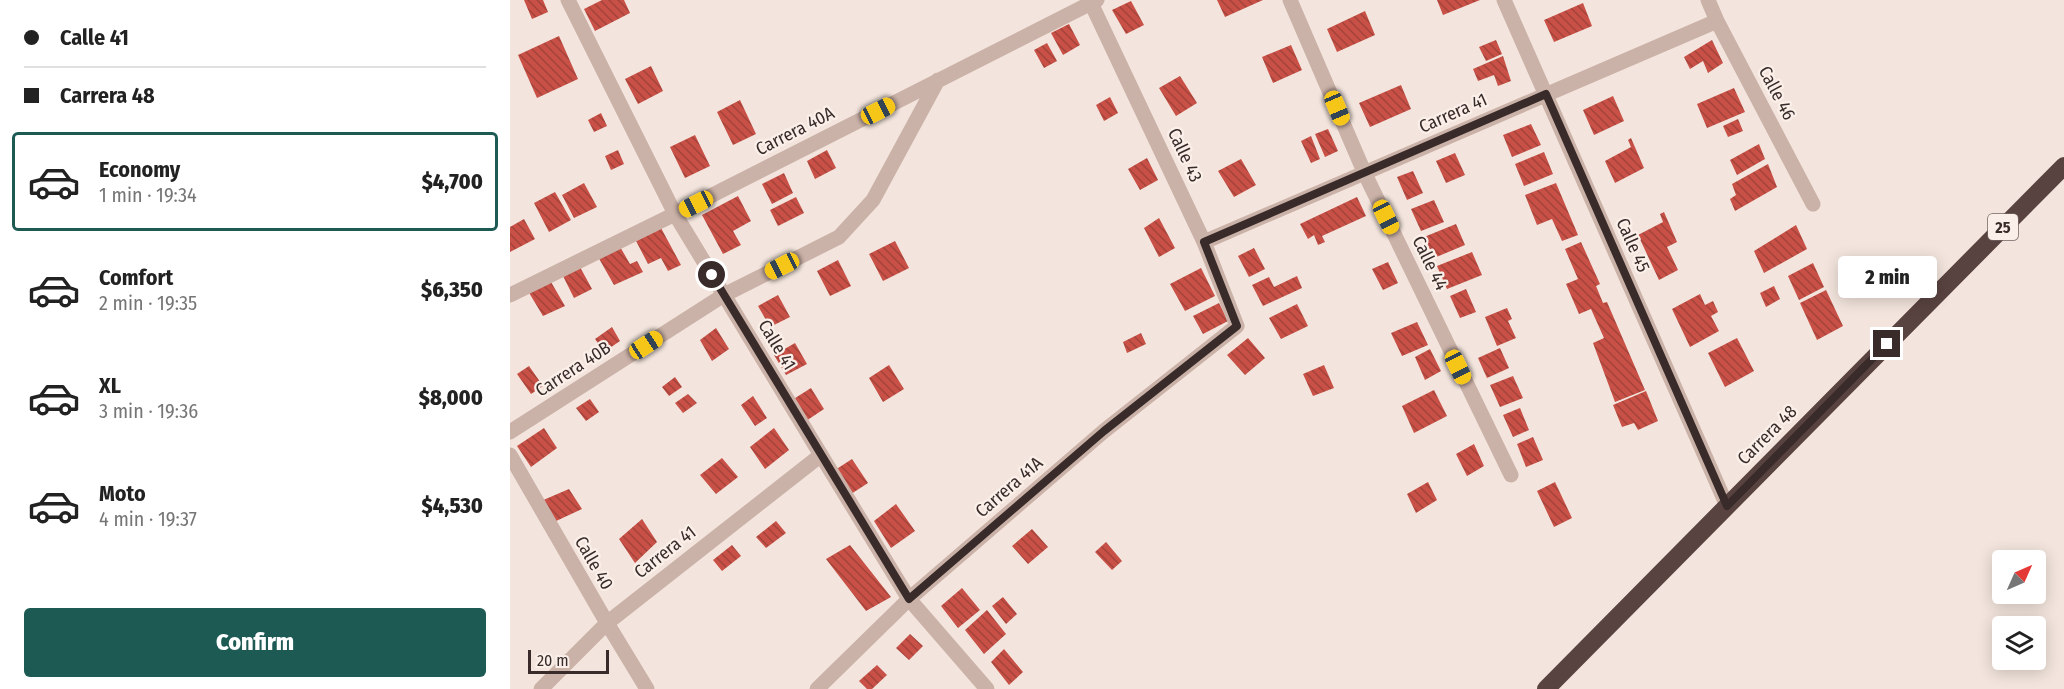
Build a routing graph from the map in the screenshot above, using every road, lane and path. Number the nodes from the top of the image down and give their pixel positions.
1 (568, 0) edge
2 (1290, 0) edge
3 (1504, 0) edge
4 (1708, 0) edge
5 (1094, 2) edge
6 (1717, 21) junction
7 (938, 80) junction
8 (1546, 94) junction
9 (2064, 166) edge
10 (1365, 174) junction
11 (1813, 204) dead end
12 (675, 214) junction
13 (1204, 242) junction
14 (510, 295) edge
15 (724, 295) junction
16 (1237, 326) joint
17 (510, 432) edge
18 (510, 455) edge
19 (821, 455) junction
20 (1510, 475) dead end
21 (1727, 506) junction
22 (909, 599) junction
23 (607, 623) junction
24 (542, 689) edge
25 (647, 689) edge
26 (817, 689) edge
27 (987, 689) edge
28 (1546, 689) edge

1 - 12 street, Calle 41
2 - 10 street, Calle 44
3 - 8 street, Calle 45
4 - 6 street, Calle 46
5 - 7 street, Carrera 40A
5 - 13 street, Calle 43
6 - 8 street, Carrera 41
6 - 11 street, Calle 46
7 - 12 street, Carrera 40A
7 - 15 street, Carrera 40B
8 - 10 street, Carrera 41
8 - 21 street, Calle 45
9 - 21 highway, Carrera 48 / 25
10 - 13 street, Carrera 41
10 - 20 street, Calle 44
12 - 14 street, Carrera 40A
12 - 15 street, Calle 41
13 - 16 street, Calle 43
15 - 17 street, Carrera 40B
15 - 19 street, Calle 41
16 - 22 street, Carrera 41A
18 - 23 street, Calle 40
19 - 22 street, Calle 41
19 - 23 street, Carrera 41
21 - 28 highway, Carrera 48 / 25
22 - 26 street, Carrera 41A
22 - 27 street, Calle 41
23 - 24 street, Carrera 41
23 - 25 street, Calle 40

